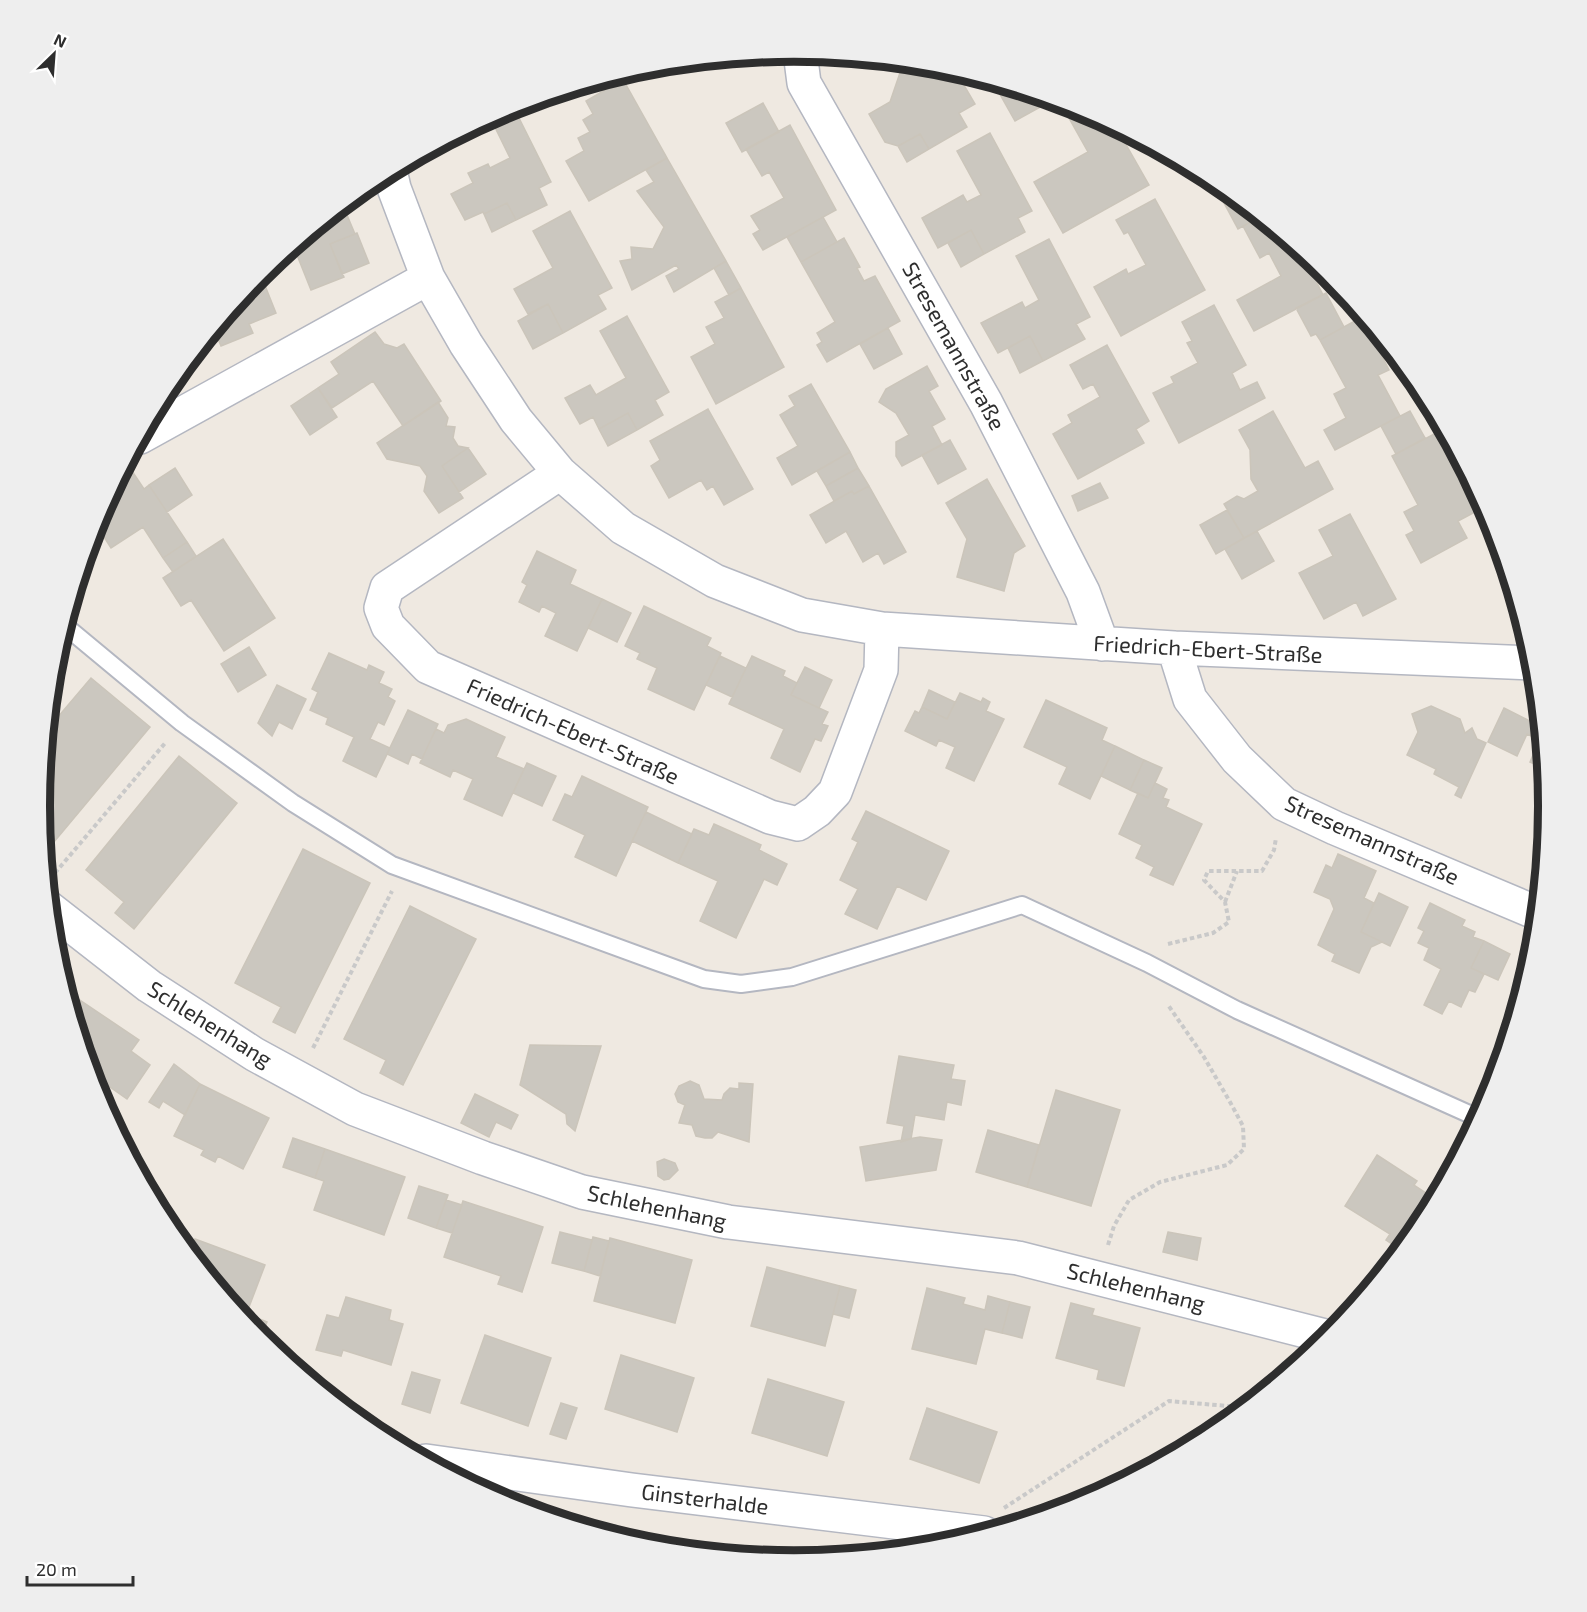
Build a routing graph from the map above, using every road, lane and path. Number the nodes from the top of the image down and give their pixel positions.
1 (801, 62) edge
2 (392, 180) edge
3 (428, 278) junction
4 (152, 429) edge
5 (560, 473) junction
6 (882, 629) junction
7 (71, 631) edge
8 (1102, 644) junction
9 (1174, 648) junction
10 (1523, 663) edge
11 (164, 744) dead end
12 (1274, 850) dead end
13 (1237, 871) junction
14 (54, 874) dead end
15 (389, 899) dead end
16 (1225, 902) junction
17 (1530, 910) edge
18 (58, 915) edge
19 (1147, 963) junction
20 (1166, 1002) dead end
21 (298, 1078) junction
22 (1470, 1115) edge
23 (1114, 1226) dead end
24 (1318, 1334) edge
25 (1232, 1406) edge
26 (447, 1464) edge
27 (1024, 1495) dead end
28 (963, 1530) edge

1 - 8 street, Stresemannstraße
2 - 3 street, Friedrich-Ebert-Straße
3 - 4 street
3 - 5 street, Friedrich-Ebert-Straße
5 - 6 street, Friedrich-Ebert-Straße
5 - 6 street, Friedrich-Ebert-Straße
6 - 8 street, Friedrich-Ebert-Straße
7 - 19 lane
8 - 9 street, Friedrich-Ebert-Straße
9 - 10 street, Friedrich-Ebert-Straße
9 - 17 street, Stresemannstraße
11 - 14 path
12 - 13 path
13 - 16 path
13 - 16 path
15 - 21 path
16 - 19 path
18 - 21 street, Schlehenhang
19 - 22 lane
20 - 23 path
21 - 24 street, Schlehenhang
25 - 27 path
26 - 28 street, Ginsterhalde

